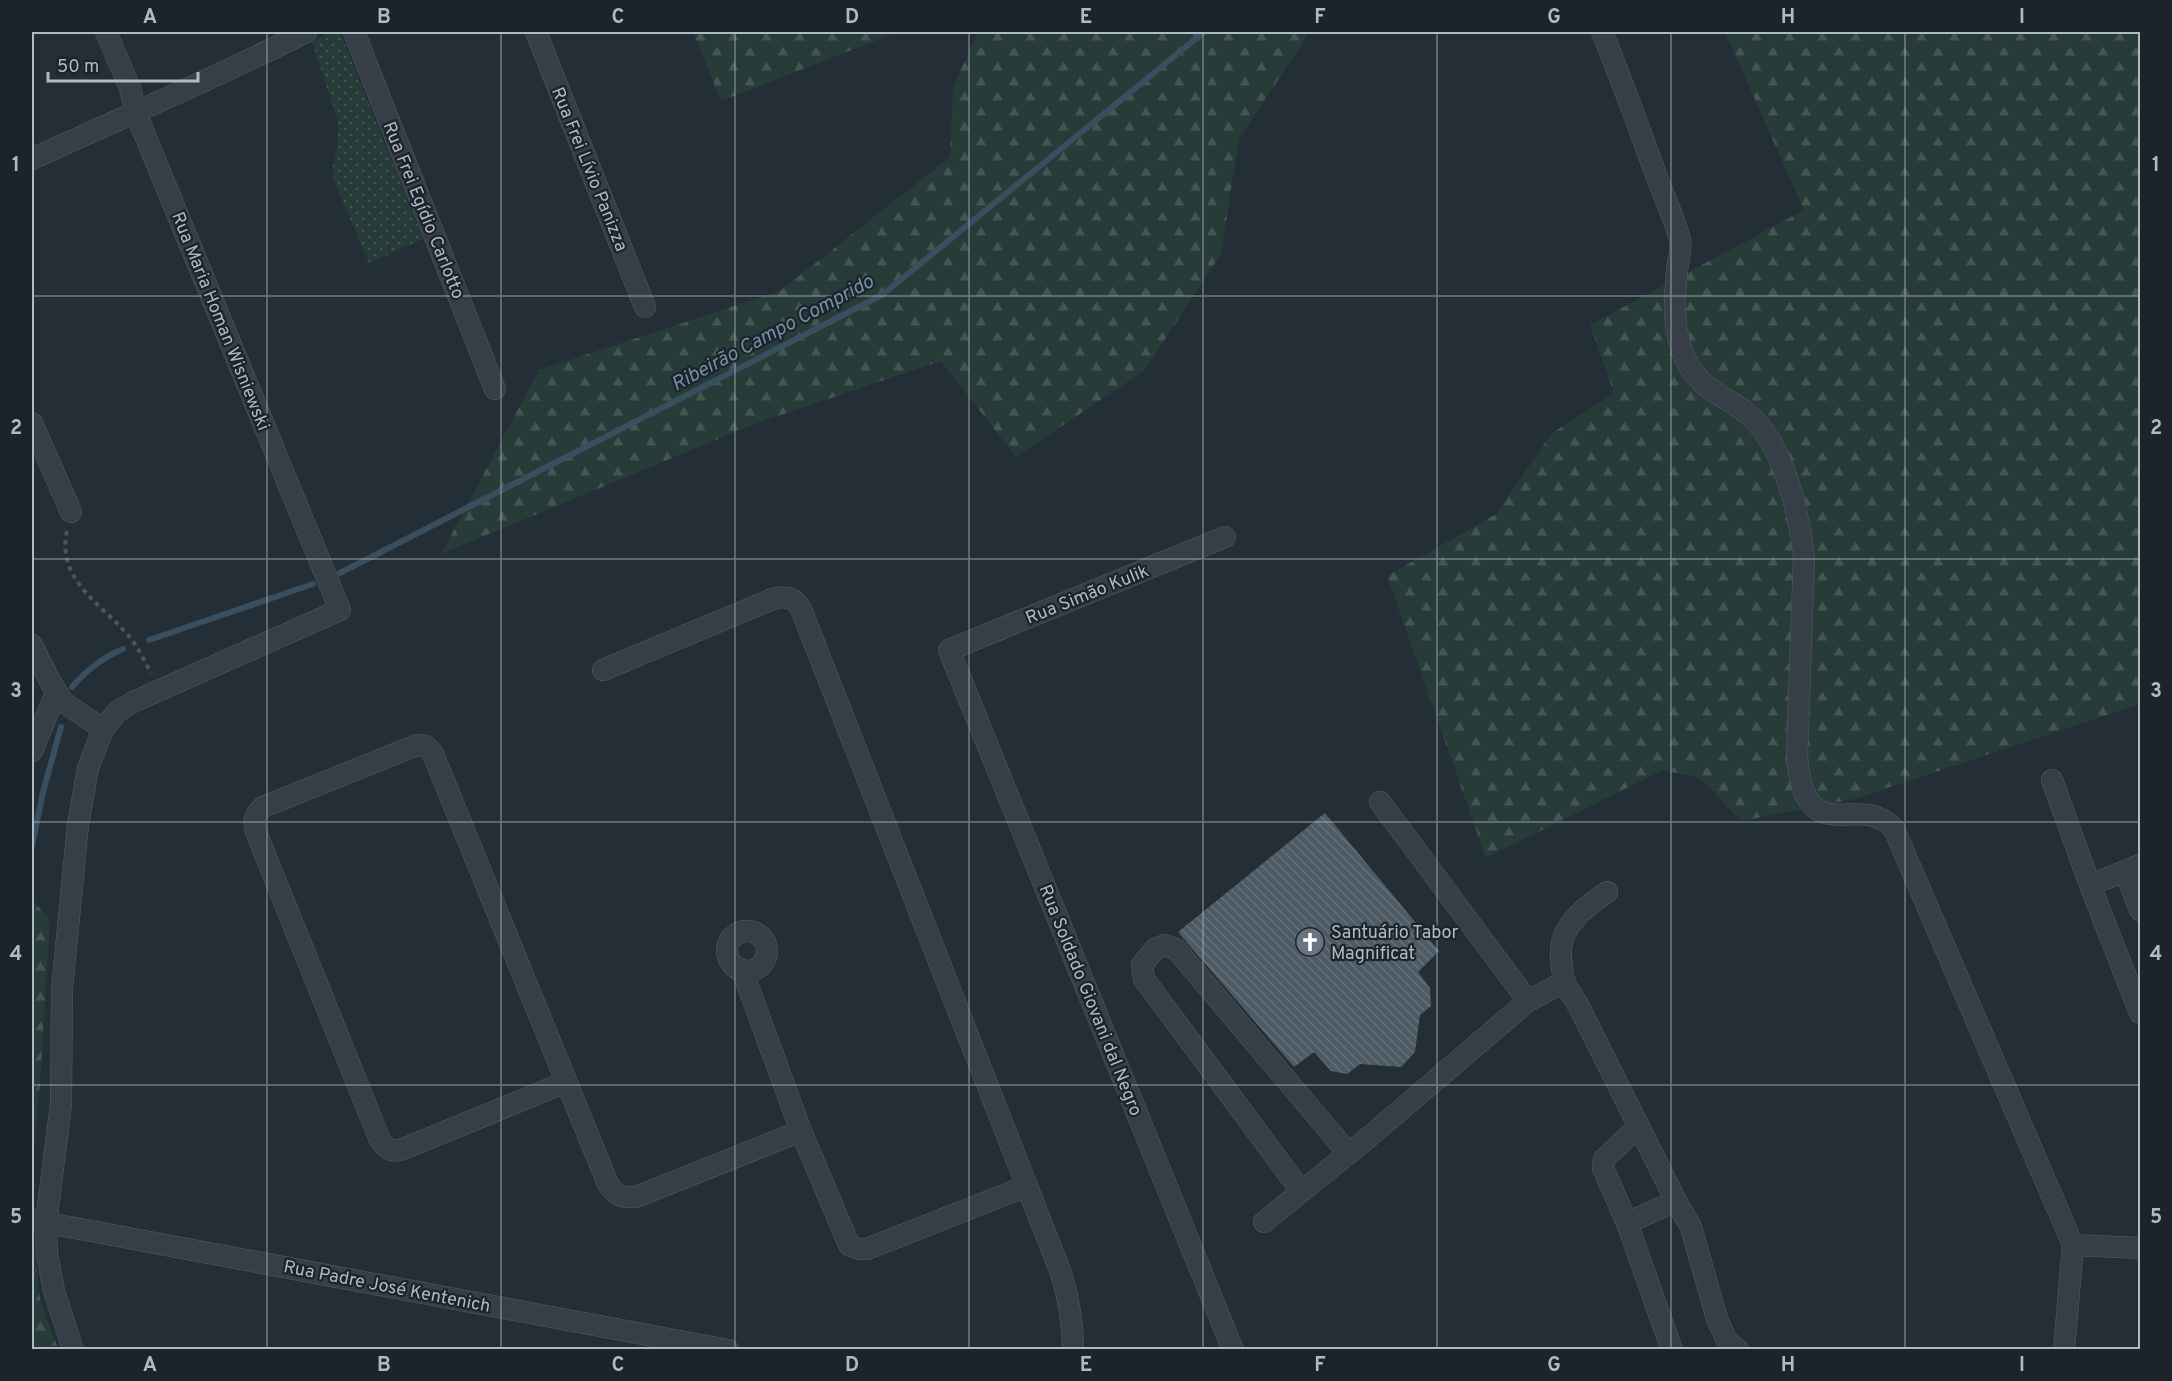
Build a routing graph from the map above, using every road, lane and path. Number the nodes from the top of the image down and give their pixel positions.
1 (106, 32) edge
2 (306, 32) edge
3 (354, 32) edge
4 (536, 32) edge
5 (1602, 32) edge
6 (135, 111) junction
7 (32, 159) edge
8 (645, 307) dead end
9 (495, 389) dead end
10 (32, 423) edge
11 (71, 512) joint
12 (1225, 537) dead end
13 (32, 645) edge
14 (949, 650) joint
15 (603, 670) dead end
16 (160, 690) junction
17 (56, 693) junction
18 (103, 729) junction
19 (32, 751) edge
20 (2052, 780) dead end
21 (1380, 802) dead end
22 (2133, 868) edge
23 (2090, 885) junction
24 (1606, 892) dead end
25 (2140, 910) edge
26 (742, 970) dead end
27 (1564, 982) junction
28 (2135, 983) edge
29 (1528, 1001) junction
30 (2140, 1013) edge
31 (566, 1082) junction
32 (1638, 1127) junction
33 (801, 1131) junction
34 (1348, 1153) junction
35 (1028, 1186) junction
36 (1301, 1191) junction
37 (1676, 1201) junction
38 (39, 1221) edge
39 (1264, 1222) dead end
40 (1627, 1223) junction
41 (2073, 1245) junction
42 (2140, 1248) edge
43 (74, 1350) edge
44 (728, 1350) edge
45 (1073, 1350) edge
46 (1233, 1350) edge
47 (1672, 1350) edge
48 (1738, 1350) edge
49 (2064, 1350) edge

1 - 6 street, Rua Maria Homan Wisniewski
2 - 6 street
3 - 9 street, Rua Frei Egídio Carlotto
4 - 8 street, Rua Frei Lívio Panizza
5 - 41 street
6 - 7 street
6 - 16 street, Rua Maria Homan Wisniewski
10 - 11 street
11 - 16 path
12 - 14 street, Rua Simão Kulik
13 - 17 street
14 - 46 street, Rua Soldado Giovani dal Negro
15 - 35 street
16 - 18 street
17 - 18 street
17 - 19 street
18 - 38 street
20 - 23 street
21 - 29 street
22 - 23 street
22 - 25 street
23 - 28 street
24 - 27 street
26 - 33 street
27 - 29 street
27 - 32 street
28 - 30 street
29 - 34 street
31 - 31 street
31 - 33 street
32 - 37 street
32 - 40 street
33 - 35 street
34 - 36 street
34 - 36 street
35 - 45 street
36 - 39 street
37 - 40 street
37 - 48 street
38 - 43 street
38 - 44 street, Rua Padre José Kentenich
40 - 47 street
41 - 42 street
41 - 49 street

